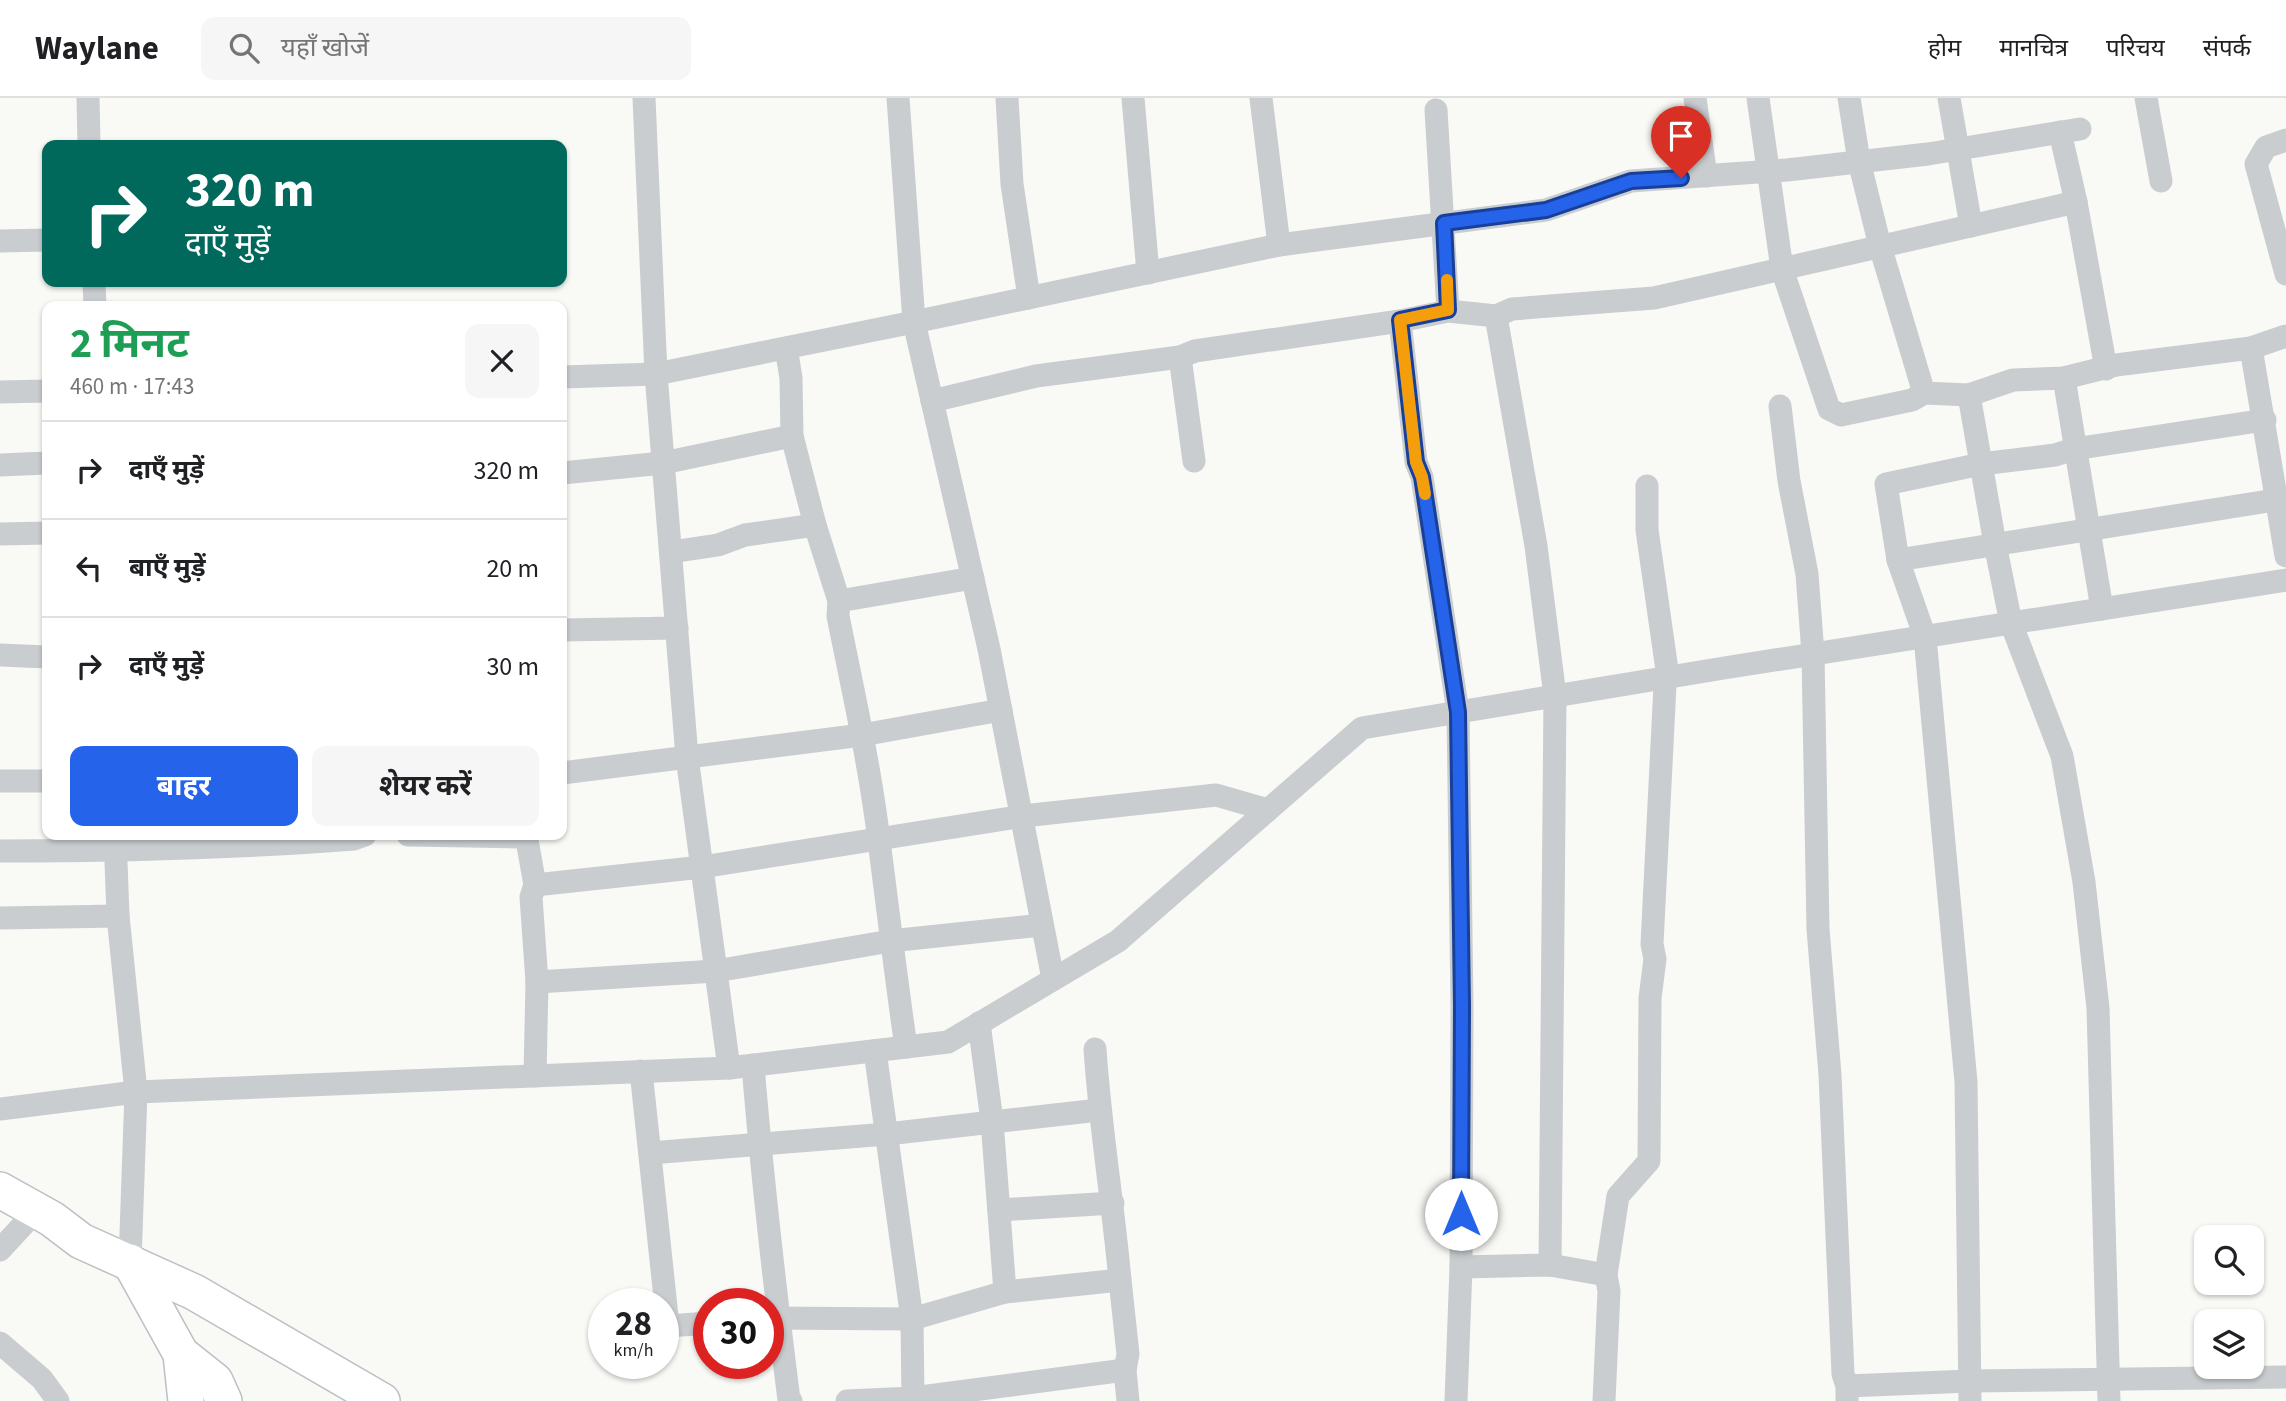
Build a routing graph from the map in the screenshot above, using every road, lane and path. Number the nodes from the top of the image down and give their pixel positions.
1 (88, 98) edge
2 (644, 98) edge
3 (898, 98) edge
4 (1007, 98) edge
5 (1133, 98) edge
6 (1261, 98) edge
7 (1695, 98) edge
8 (1758, 98) edge
9 (1849, 98) edge
10 (1949, 98) edge
11 (2146, 98) edge
12 (1436, 110) dead end
13 (89, 140) edge
14 (2286, 140) edge
15 (1959, 149) junction
16 (1859, 161) junction
17 (1769, 171) junction
18 (1706, 176) junction
19 (2161, 181) dead end
20 (2076, 202) junction
21 (1444, 223) junction
22 (1971, 226) junction
23 (42, 240) edge
24 (0, 241) edge
25 (1279, 245) junction
26 (1880, 246) junction
27 (1782, 269) junction
28 (1148, 272) junction
29 (2286, 274) edge
30 (1029, 298) junction
31 (1448, 310) junction
32 (1496, 316) junction
33 (1400, 320) junction
34 (914, 322) junction
35 (2286, 335) edge
36 (786, 348) junction
37 (2251, 348) junction
38 (1180, 358) junction
39 (2106, 369) junction
40 (656, 374) junction
41 (567, 377) edge
42 (2064, 378) junction
43 (42, 391) edge
44 (0, 392) edge
45 (1924, 393) junction
46 (1969, 395) junction
47 (932, 401) junction
48 (1780, 406) dead end
49 (2265, 420) junction
50 (792, 436) junction
51 (2074, 449) junction
52 (1194, 461) dead end
53 (42, 463) edge
54 (663, 463) junction
55 (1981, 464) junction
56 (0, 465) edge
57 (567, 473) edge
58 (1647, 486) dead end
59 (2276, 500) junction
60 (815, 525) junction
61 (2088, 530) junction
62 (42, 533) edge
63 (0, 534) edge
64 (1994, 544) junction
65 (671, 552) junction
66 (2286, 556) edge
67 (1898, 560) junction
68 (973, 578) junction
69 (2286, 580) edge
70 (839, 601) junction
71 (2102, 609) junction
72 (2011, 623) junction
73 (677, 628) junction
74 (567, 630) edge
75 (1925, 637) junction
76 (1813, 654) junction
77 (0, 655) edge
78 (42, 657) edge
79 (1668, 677) junction
80 (1555, 696) junction
81 (1001, 710) junction
82 (1458, 712) junction
83 (862, 735) junction
84 (687, 757) junction
85 (567, 772) edge
86 (0, 781) edge
87 (42, 781) edge
88 (1268, 810) junction
89 (1022, 818) junction
90 (286, 840) edge
91 (527, 840) edge
92 (879, 840) junction
93 (252, 841) edge
94 (115, 843) edge
95 (0, 851) edge
96 (702, 867) junction
97 (535, 885) junction
98 (118, 916) junction
99 (0, 918) edge
100 (1042, 925) junction
101 (890, 941) junction
102 (716, 971) junction
103 (1053, 979) junction
104 (537, 982) junction
105 (979, 1023) junction
106 (905, 1047) junction
107 (1095, 1049) dead end
108 (875, 1051) junction
109 (753, 1065) junction
110 (729, 1068) junction
111 (641, 1071) junction
112 (535, 1076) junction
113 (136, 1091) junction
114 (0, 1110) edge
115 (1099, 1110) junction
116 (992, 1121) junction
117 (887, 1134) junction
118 (759, 1143) junction
119 (650, 1153) junction
120 (0, 1190) edge
121 (1113, 1203) junction
122 (37, 1210) junction
123 (999, 1210) junction
124 (0, 1250) edge
125 (130, 1262) junction
126 (1550, 1265) junction
127 (1461, 1266) junction
128 (1606, 1275) junction
129 (1120, 1280) junction
130 (771, 1288) edge
131 (1005, 1293) junction
132 (784, 1318) edge
133 (912, 1319) junction
134 (693, 1324) edge
135 (0, 1343) edge
136 (181, 1354) junction
137 (1125, 1370) junction
138 (784, 1373) edge
139 (2286, 1377) edge
140 (1970, 1391) edge
141 (2109, 1391) edge
142 (1847, 1394) edge
143 (51, 1399) edge
144 (913, 1400) edge
145 (186, 1401) edge
146 (224, 1401) edge
147 (382, 1401) edge
148 (791, 1401) edge
149 (847, 1401) edge
150 (1128, 1401) edge
151 (1456, 1401) edge
152 (1604, 1401) edge

1 - 13 street
2 - 40 street
3 - 34 street
4 - 30 street
5 - 28 street
6 - 25 street
7 - 18 street
8 - 17 street
9 - 16 street
10 - 15 street
11 - 19 street
12 - 21 street
14 - 29 street
15 - 16 street
15 - 20 street
15 - 22 street
16 - 17 street
16 - 26 street
17 - 18 street
17 - 27 street
18 - 21 street
20 - 22 street
20 - 39 street
21 - 25 street
21 - 31 street
22 - 26 street
23 - 24 street
25 - 28 street
26 - 27 street
26 - 45 street
27 - 32 street
27 - 45 street
28 - 30 street
30 - 34 street
31 - 32 street
31 - 33 street
32 - 80 street
33 - 38 street
33 - 82 street
34 - 36 street
34 - 47 street
35 - 37 street
36 - 40 street
36 - 50 street
37 - 39 street
37 - 49 street
38 - 47 street
38 - 52 street
39 - 42 street
40 - 41 street
40 - 54 street
42 - 46 street
42 - 51 street
43 - 44 street
45 - 46 street
46 - 55 street
47 - 68 street
48 - 76 street
49 - 51 street
49 - 59 street
50 - 54 street
50 - 60 street
51 - 55 street
51 - 61 street
53 - 56 street
54 - 57 street
54 - 65 street
55 - 64 street
55 - 67 street
58 - 79 street
59 - 61 street
59 - 66 street
60 - 65 street
60 - 70 street
61 - 64 street
61 - 71 street
62 - 63 street
64 - 67 street
64 - 72 street
65 - 73 street
67 - 75 street
68 - 70 street
68 - 81 street
69 - 71 street
70 - 83 street
71 - 72 street
72 - 75 street
72 - 141 street
73 - 74 street
73 - 84 street
75 - 76 street
75 - 140 street
76 - 79 street
76 - 142 street
77 - 78 street
79 - 80 street
79 - 128 street
80 - 82 street
80 - 126 street
81 - 83 street
81 - 89 street
82 - 88 street
82 - 127 street
83 - 84 street
83 - 92 street
84 - 85 street
84 - 96 street
86 - 87 street
88 - 89 street
88 - 103 street
89 - 92 street
89 - 100 street
90 - 93 street
91 - 97 street
92 - 96 street
92 - 101 street
93 - 94 street
94 - 95 street
94 - 98 street
96 - 97 street
96 - 102 street
97 - 104 street
98 - 99 street
98 - 113 street
100 - 101 street
100 - 103 street
101 - 102 street
101 - 106 street
102 - 104 street
102 - 110 street
103 - 105 street
104 - 112 street
105 - 106 street
105 - 116 street
106 - 108 street
107 - 115 street
108 - 109 street
108 - 117 street
109 - 110 street
109 - 118 street
110 - 111 street
111 - 112 street
111 - 119 street
112 - 113 street
113 - 114 street
113 - 125 street
115 - 116 street
115 - 121 street
116 - 117 street
116 - 123 street
117 - 118 street
117 - 133 street
118 - 119 street
118 - 130 street
119 - 134 street
120 - 122 main road
121 - 123 street
121 - 129 street
122 - 124 street
122 - 125 main road
123 - 131 street
125 - 136 main road
125 - 147 main road
126 - 127 street
126 - 128 street
127 - 151 street
128 - 152 street
129 - 131 street
129 - 137 street
131 - 133 street
132 - 133 street
133 - 144 street
135 - 143 street
136 - 145 main road
136 - 146 main road
137 - 144 street
137 - 150 street
138 - 148 street
139 - 141 street
140 - 141 street
140 - 142 street
144 - 149 street

